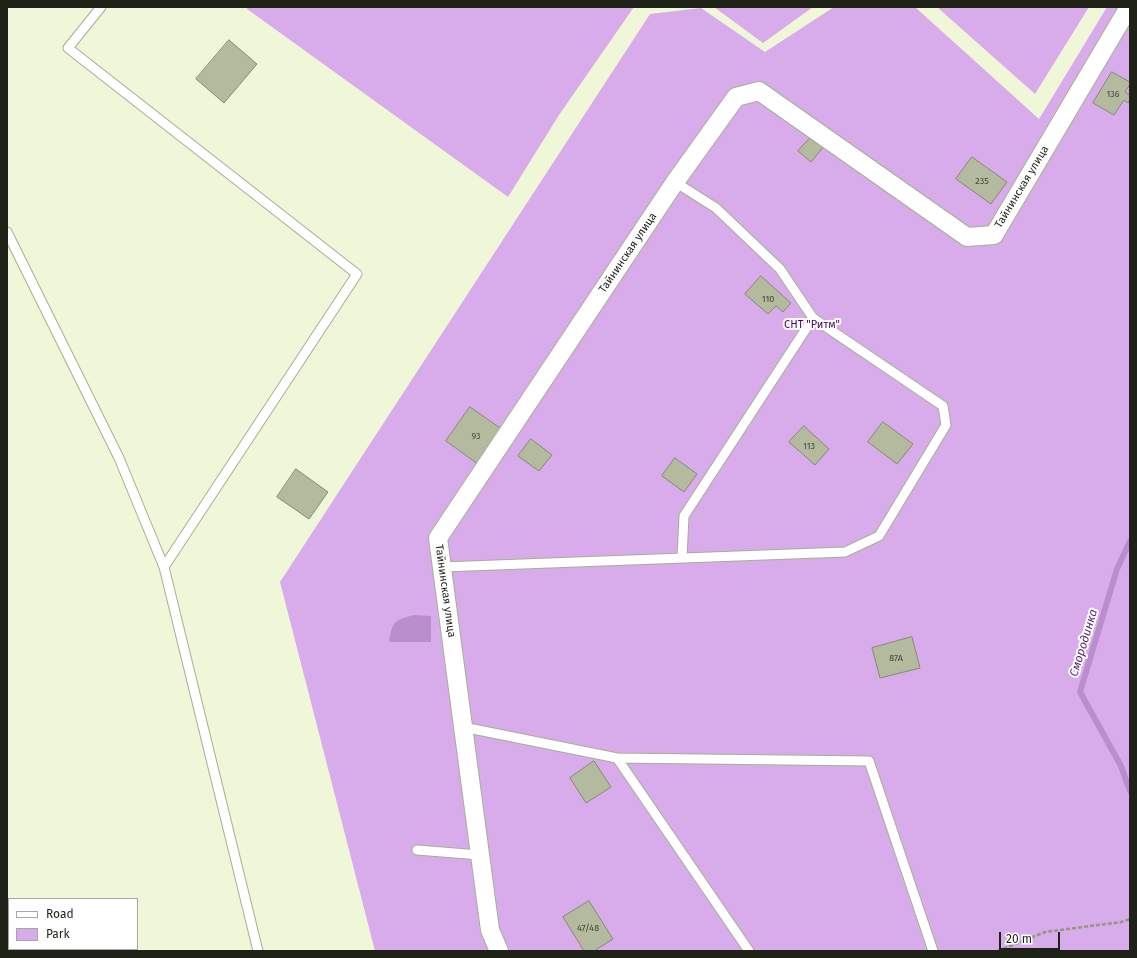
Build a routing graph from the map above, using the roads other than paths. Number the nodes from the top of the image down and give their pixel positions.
1 (101, 7) edge
2 (1129, 7) edge
3 (675, 182) junction
4 (7, 232) edge
5 (813, 318) junction
6 (682, 558) junction
7 (164, 567) junction
8 (442, 567) junction
9 (463, 727) junction
10 (617, 758) junction
11 (417, 850) dead end
12 (480, 855) junction
13 (258, 951) edge
14 (499, 951) edge
15 (749, 951) edge
16 (932, 951) edge

1 - 7 lane
2 - 3 street, Тайнинская улица
3 - 5 lane
3 - 8 street, Тайнинская улица
4 - 7 lane
5 - 6 lane
5 - 6 lane
6 - 8 lane
7 - 13 lane
8 - 9 street, Тайнинская улица
9 - 10 lane
9 - 12 street, Тайнинская улица
10 - 15 lane
10 - 16 lane
11 - 12 lane
12 - 14 street, Тайнинская улица

